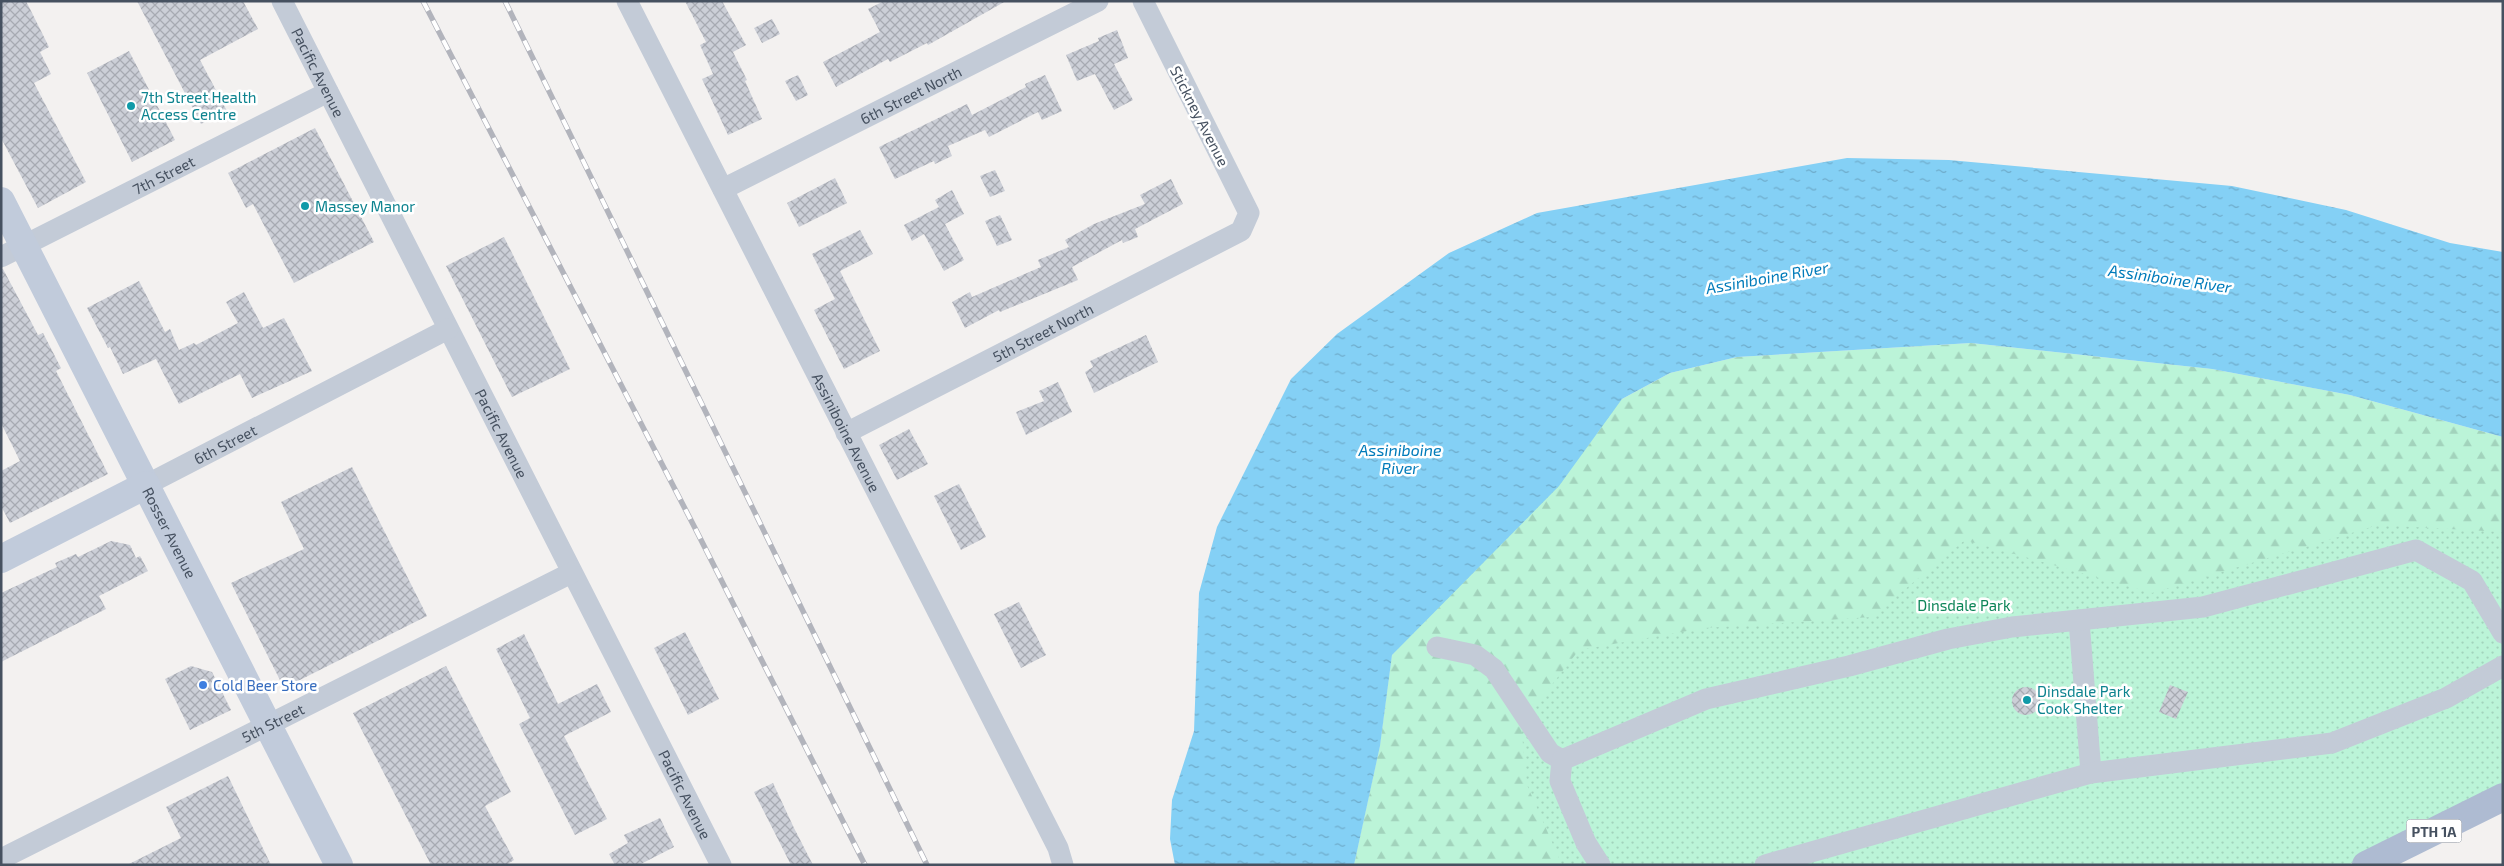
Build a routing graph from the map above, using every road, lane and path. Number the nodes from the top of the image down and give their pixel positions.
1 (282, 1) edge
2 (627, 1) edge
3 (1098, 1) edge
4 (1143, 1) edge
5 (328, 92) junction
6 (723, 189) junction
7 (1, 200) edge
8 (1241, 231) joint
9 (13, 252) edge
10 (448, 329) junction
11 (846, 433) junction
12 (146, 485) junction
13 (1, 559) edge
14 (571, 573) junction
15 (2080, 620) junction
16 (2503, 633) edge
17 (1437, 647) dead end
18 (2503, 666) edge
19 (268, 725) junction
20 (1562, 760) junction
21 (2091, 773) junction
22 (2503, 797) edge
23 (1, 859) edge
24 (339, 865) edge
25 (721, 865) edge
26 (1063, 865) edge
27 (1600, 865) edge
28 (1765, 865) edge
29 (2366, 865) edge

1 - 5 street, Pacific Avenue
2 - 6 street, Assiniboine Avenue
3 - 6 street, 6th Street North
4 - 8 street, Stickney Avenue
5 - 9 street, 7th Street
5 - 10 street, Pacific Avenue
6 - 11 street, Assiniboine Avenue
7 - 9 street, Rosser Avenue
8 - 11 street, 5th Street North
9 - 12 street, Rosser Avenue
10 - 12 street, 6th Street
10 - 14 street, Pacific Avenue
11 - 26 street, Assiniboine Avenue
12 - 13 street, 6th Street
12 - 19 street, Rosser Avenue
14 - 19 street, 5th Street
14 - 25 street, Pacific Avenue
15 - 16 street
15 - 20 street
15 - 21 street
17 - 20 street
18 - 21 street
19 - 23 street, 5th Street
19 - 24 street, Rosser Avenue
20 - 27 street
21 - 28 street
22 - 29 main road, PTH 1A

